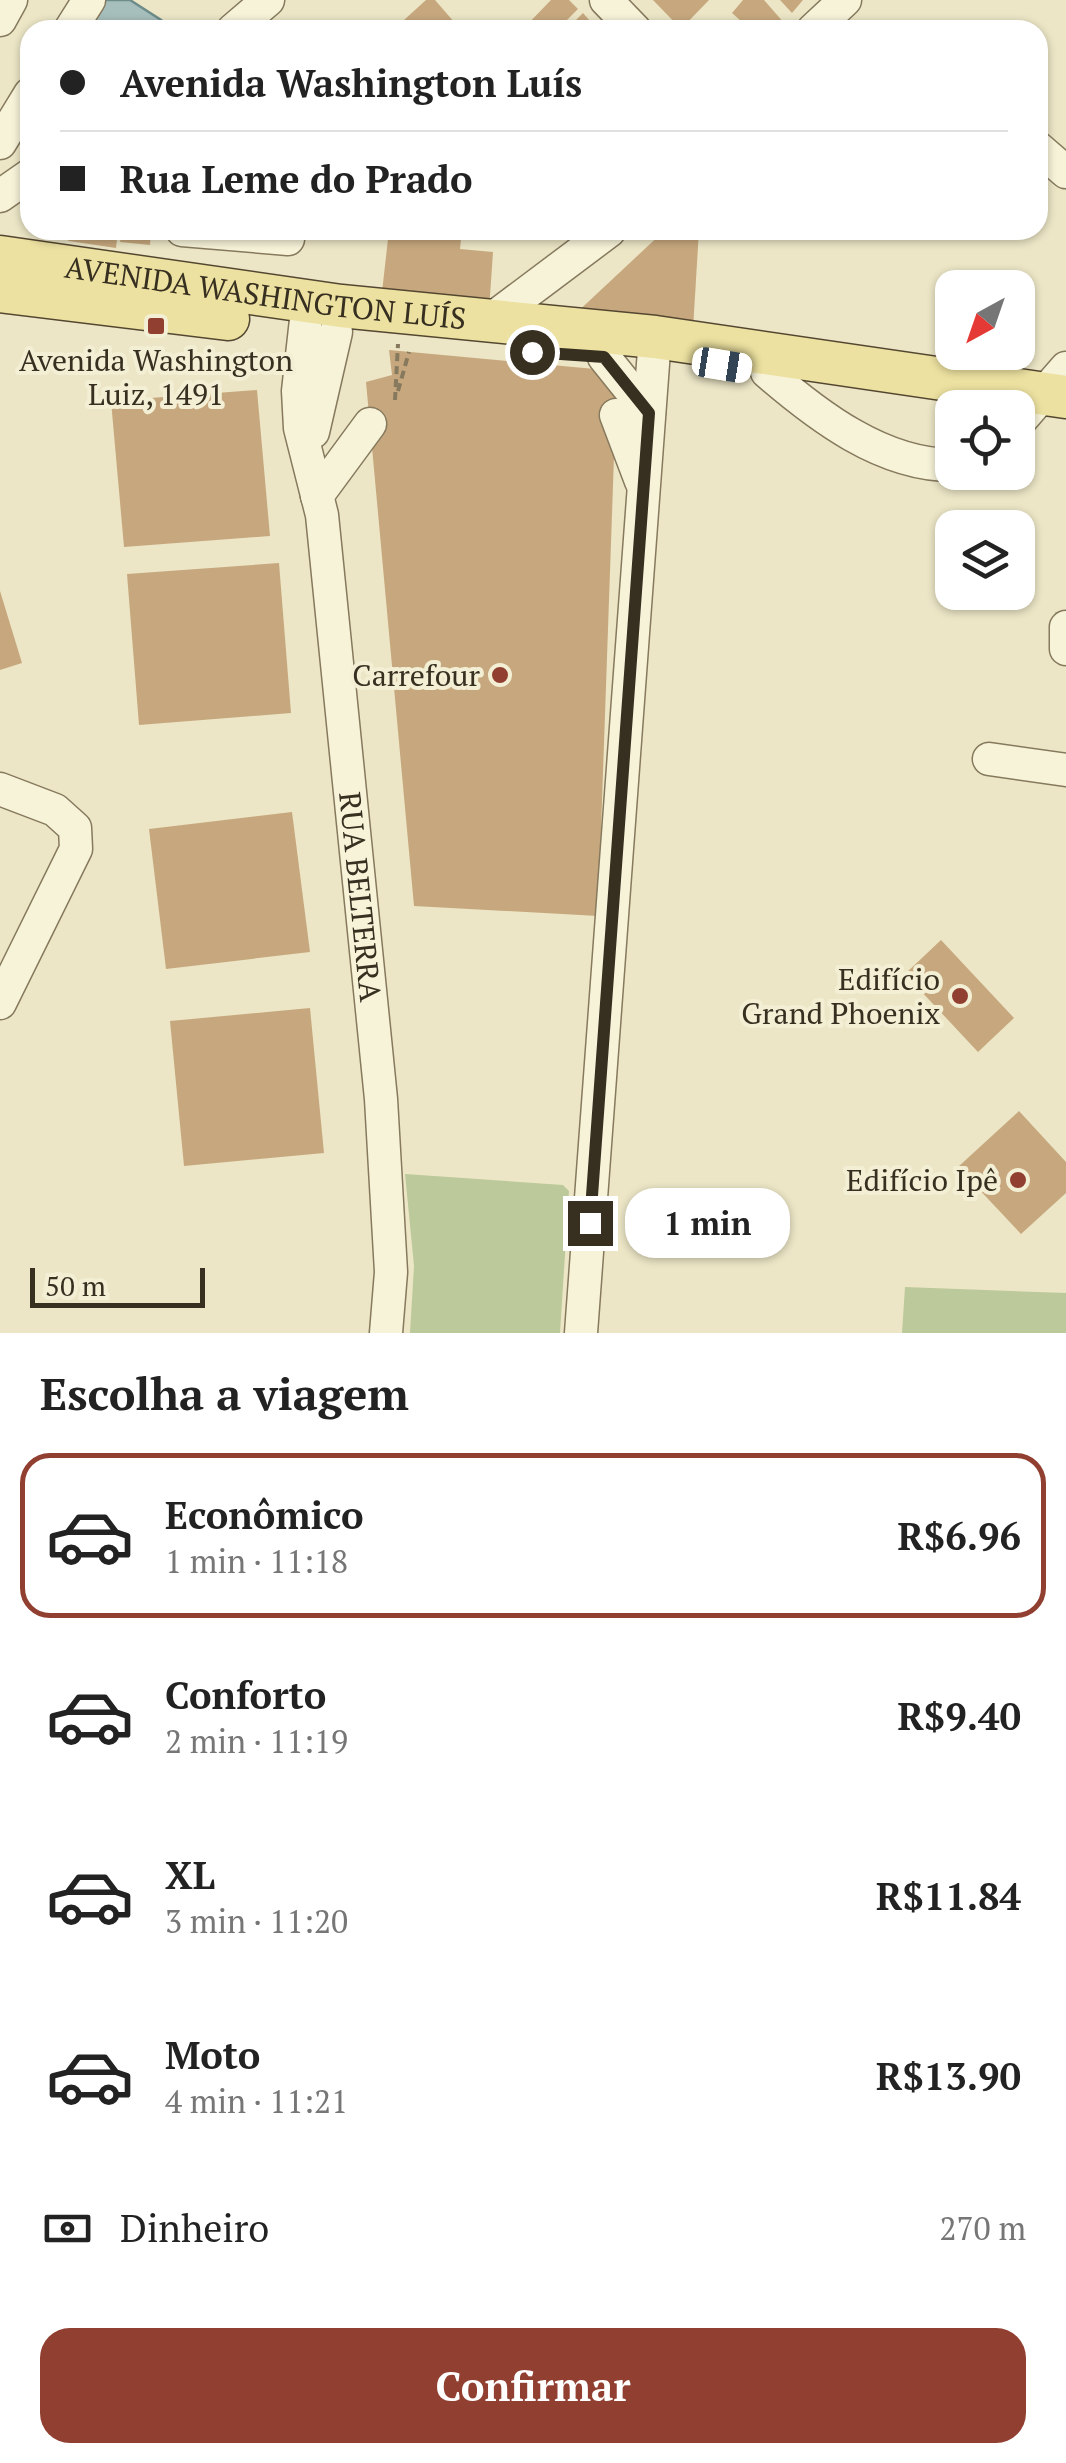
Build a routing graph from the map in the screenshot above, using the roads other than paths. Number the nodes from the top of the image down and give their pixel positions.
1 (11, 0) edge
2 (268, 0) edge
3 (606, 0) edge
4 (844, 0) edge
5 (0, 20) edge
6 (245, 20) edge
7 (625, 20) edge
8 (823, 20) edge
9 (20, 111) edge
10 (0, 144) edge
11 (598, 240) edge
12 (0, 257) edge
13 (0, 291) edge
14 (316, 321) junction
15 (510, 324) junction
16 (654, 348) junction
17 (767, 372) junction
18 (612, 388) junction
19 (1038, 403) edge
20 (649, 413) junction
21 (370, 434) dead end
22 (935, 465) edge
23 (646, 475) junction
24 (320, 505) junction
25 (1066, 628) edge
26 (1066, 649) edge
27 (989, 758) dead end
28 (1066, 770) edge
29 (0, 789) edge
30 (0, 1002) edge
31 (386, 1333) edge
32 (582, 1333) edge

1 - 5 street
2 - 6 street
3 - 7 street
4 - 8 street
9 - 10 street
11 - 15 street
12 - 14 main road, AVENIDA WASHINGTON LUÍS
13 - 14 main road, AVENIDA WASHINGTON LUÍS
14 - 15 main road, AVENIDA WASHINGTON LUÍS
14 - 18 main road, AVENIDA WASHINGTON LUÍS
14 - 24 street, RUA BELTERRA
15 - 16 main road, AVENIDA WASHINGTON LUÍS
16 - 17 main road, AVENIDA WASHINGTON LUÍS
16 - 18 main road, AVENIDA WASHINGTON LUÍS
16 - 19 main road, AVENIDA WASHINGTON LUÍS
16 - 20 street
17 - 19 main road, AVENIDA WASHINGTON LUÍS
17 - 22 street
18 - 20 street
18 - 23 street
20 - 23 street
21 - 24 street
23 - 32 street
24 - 31 street, RUA BELTERRA
25 - 26 street
27 - 28 street
29 - 30 street

